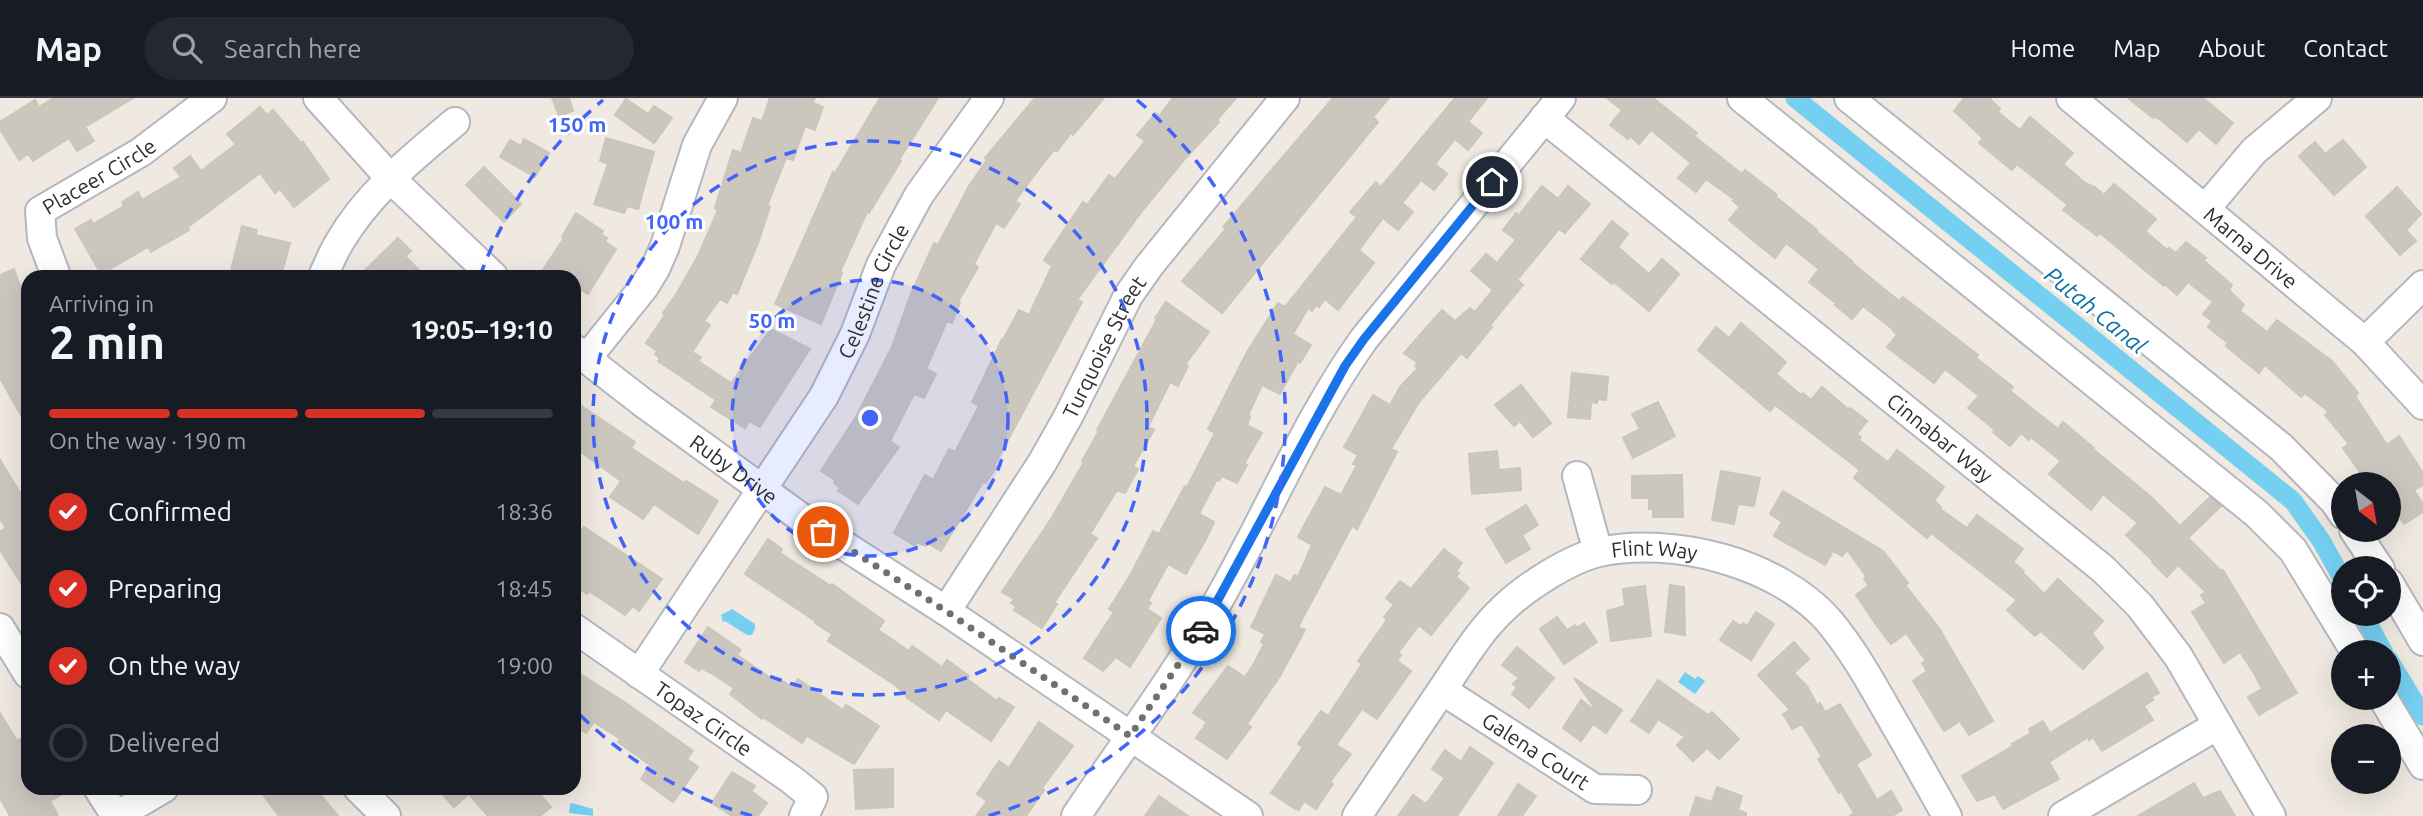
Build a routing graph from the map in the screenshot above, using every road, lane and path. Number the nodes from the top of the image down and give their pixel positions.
1 (212, 98) edge
2 (318, 98) edge
3 (723, 98) edge
4 (989, 98) edge
5 (1285, 98) edge
6 (1742, 98) edge
7 (1849, 98) edge
8 (2071, 98) edge
9 (2317, 98) edge
10 (1553, 108) edge
11 (454, 121) dead end
12 (391, 178) junction
13 (2206, 208) junction
14 (54, 270) edge
15 (326, 270) edge
16 (487, 270) edge
17 (2423, 285) edge
18 (2365, 342) junction
19 (581, 353) edge
20 (581, 355) edge
21 (2423, 405) edge
22 (1577, 476) dead end
23 (764, 489) junction
24 (2331, 498) edge
25 (1598, 552) junction
26 (2401, 603) edge
27 (946, 611) junction
28 (0, 628) edge
29 (581, 633) edge
30 (2348, 640) edge
31 (2423, 641) edge
32 (21, 662) edge
33 (639, 674) junction
34 (1442, 690) junction
35 (2390, 710) edge
36 (2218, 725) junction
37 (1130, 736) junction
38 (2423, 765) edge
39 (1637, 790) dead end
40 (102, 795) edge
41 (152, 795) edge
42 (365, 795) edge
43 (116, 816) edge
44 (386, 816) edge
45 (804, 816) edge
46 (1076, 816) edge
47 (1248, 816) edge
48 (1357, 816) edge
49 (1947, 816) edge
50 (2063, 816) edge
51 (2271, 816) edge

1 - 14 street, Placeer Circle
2 - 12 street
3 - 19 street
4 - 23 street, Celestine Circle
5 - 27 street, Turquoise Street
6 - 30 street
7 - 24 street
8 - 13 street, Marna Drive
9 - 13 street
10 - 36 street, Cinnabar Way
10 - 37 street
11 - 12 street
12 - 15 street
12 - 16 street
13 - 18 street, Marna Drive
17 - 18 street
18 - 21 street, Marna Drive
20 - 23 street, Ruby Drive
22 - 25 street
23 - 27 street, Ruby Drive
23 - 33 street, Celestine Circle
25 - 34 street, Flint Way
25 - 49 street, Flint Way
26 - 31 street
27 - 37 street, Ruby Drive
28 - 32 street
29 - 33 street, Topaz Circle
33 - 45 street, Topaz Circle
34 - 39 street, Galena Court
34 - 48 street, Flint Way
35 - 38 street
36 - 50 street
36 - 51 street, Cinnabar Way
37 - 46 street
37 - 47 street, Ruby Drive
40 - 43 street
41 - 43 street
42 - 44 street

